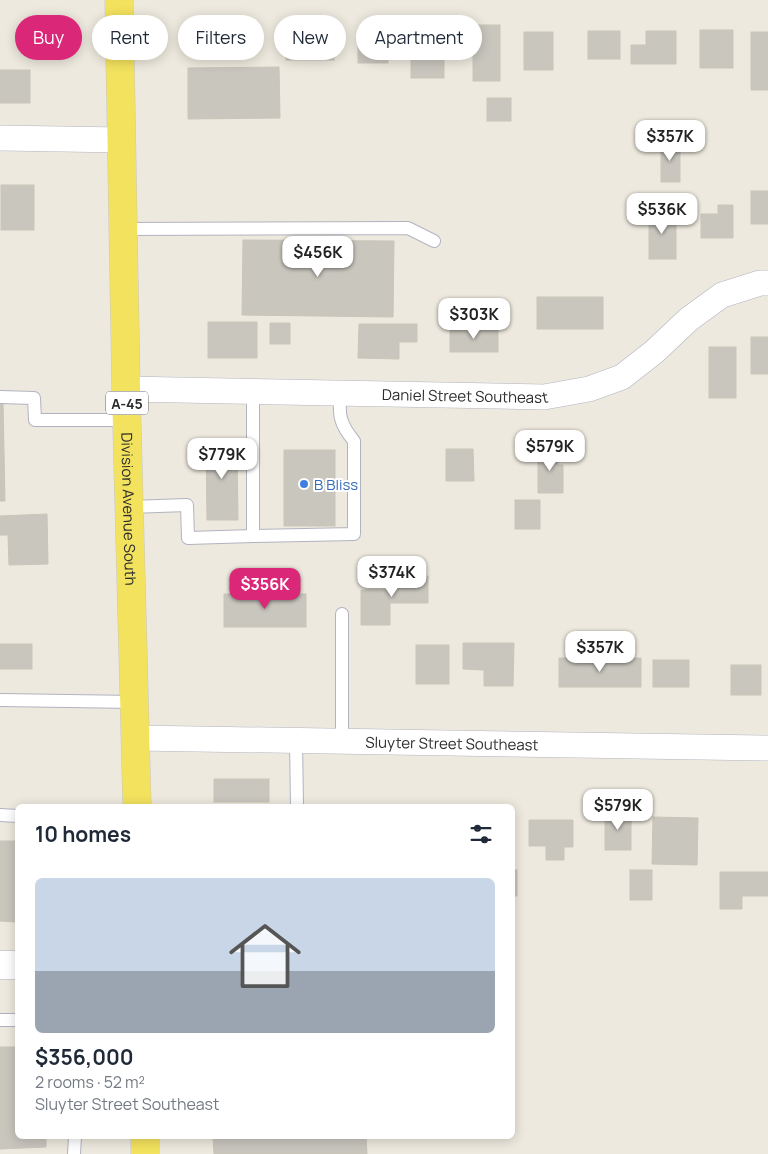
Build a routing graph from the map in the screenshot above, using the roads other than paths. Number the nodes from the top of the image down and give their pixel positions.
1 (119, 0) edge
2 (0, 138) edge
3 (122, 140) junction
4 (124, 229) junction
5 (434, 241) dead end
6 (768, 283) edge
7 (126, 389) junction
8 (254, 391) junction
9 (340, 393) junction
10 (0, 397) edge
11 (127, 420) junction
12 (130, 507) junction
13 (254, 536) junction
14 (342, 614) dead end
15 (0, 700) edge
16 (135, 702) junction
17 (136, 738) junction
18 (296, 741) junction
19 (342, 741) junction
20 (768, 748) edge
21 (138, 804) edge
22 (297, 804) edge
23 (0, 815) edge
24 (15, 816) edge
25 (0, 965) edge
26 (15, 965) edge
27 (0, 1020) edge
28 (15, 1020) edge
29 (75, 1139) edge
30 (145, 1139) edge
31 (74, 1154) edge
32 (145, 1154) edge

1 - 3 main road, Division Avenue South / A-45
2 - 3 street
3 - 4 main road, Division Avenue South / A-45
4 - 5 lane
4 - 7 main road, Division Avenue South / A-45
6 - 9 street, Daniel Street Southeast
7 - 8 street, Daniel Street Southeast
7 - 11 main road, Division Avenue South / A-45
8 - 9 street, Daniel Street Southeast
8 - 13 lane
9 - 13 lane
10 - 11 lane
11 - 12 main road, Division Avenue South / A-45
12 - 13 lane
12 - 16 main road, Division Avenue South / A-45
14 - 19 lane
15 - 16 lane
16 - 17 main road, Division Avenue South / A-45
17 - 18 street, Sluyter Street Southeast
17 - 21 main road, Division Avenue South / A-45
18 - 19 street, Sluyter Street Southeast
18 - 22 lane
19 - 20 street, Sluyter Street Southeast
23 - 24 lane
25 - 26 street
27 - 28 lane
29 - 31 lane
30 - 32 main road

